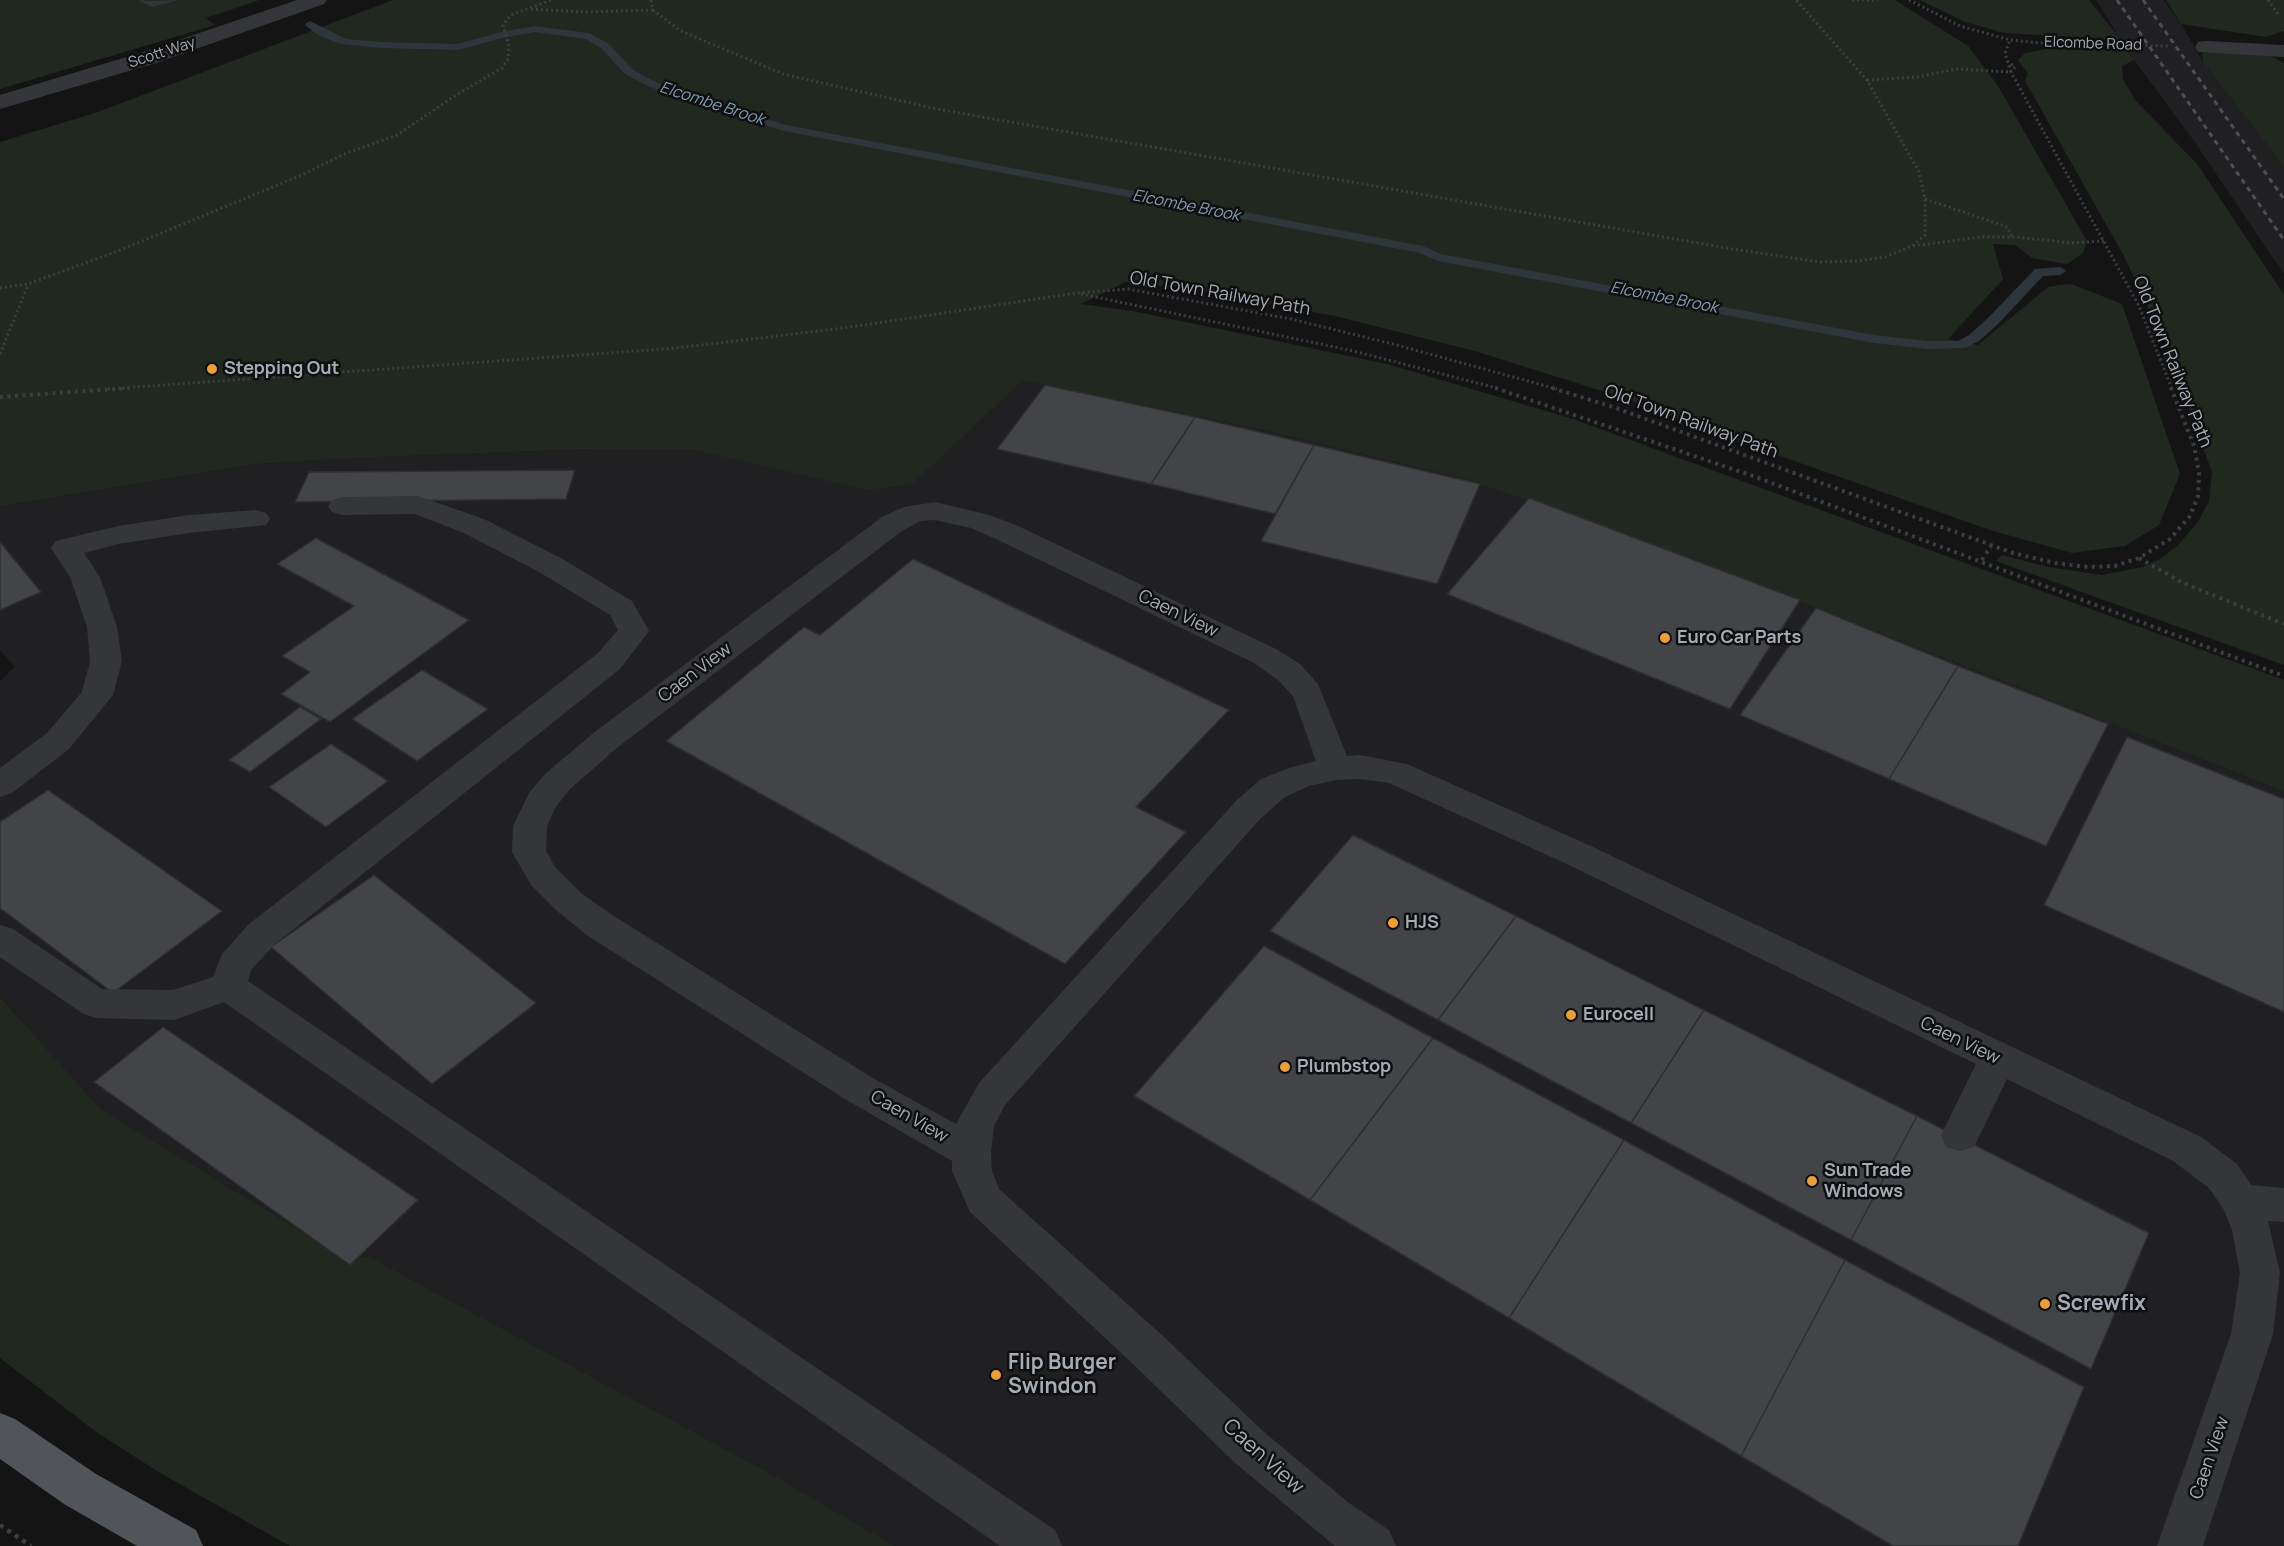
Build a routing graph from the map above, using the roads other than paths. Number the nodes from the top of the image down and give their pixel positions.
1 (317, 0) edge
2 (2206, 47) road end
3 (2284, 51) edge
4 (2, 101) edge
5 (342, 506) dead end
6 (256, 519) dead end
7 (1335, 768) junction
8 (0, 785) edge
9 (0, 939) edge
10 (228, 986) junction
11 (1998, 1059) junction
12 (1960, 1135) dead end
13 (971, 1152) junction
14 (2240, 1201) junction
15 (2284, 1205) edge
16 (0, 1434) edge
17 (180, 1546) edge
18 (1039, 1546) edge
19 (1373, 1546) edge
20 (2180, 1546) edge

1 - 4 street, Scott Way
2 - 3 street
5 - 10 street
6 - 8 street
7 - 11 street, Caen View
7 - 13 street, Caen View
7 - 13 street, Caen View
9 - 10 street
10 - 18 street
11 - 12 street
11 - 14 street, Caen View
13 - 19 street, Caen View
14 - 15 street
14 - 20 street, Caen View
16 - 17 main road

